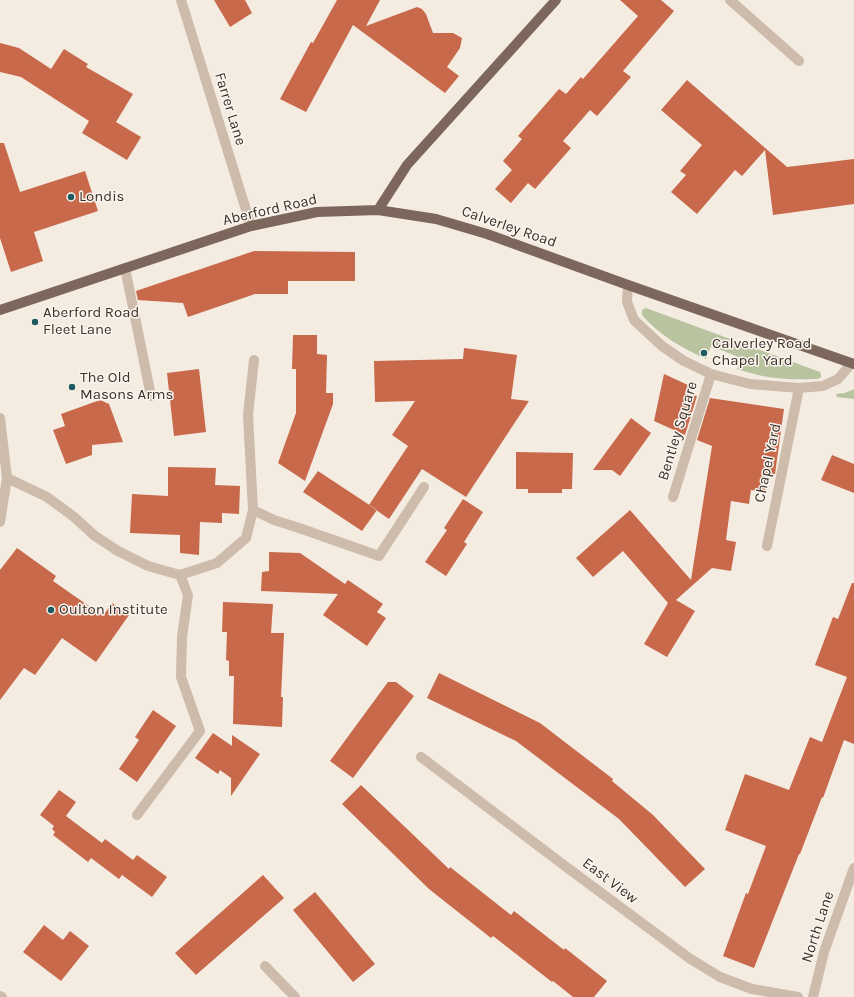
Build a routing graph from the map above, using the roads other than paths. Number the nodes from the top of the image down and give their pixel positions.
1 (181, 0) edge
2 (556, 0) edge
3 (730, 0) edge
4 (799, 61) dead end
5 (378, 210) junction
6 (250, 226) junction
7 (125, 268) junction
8 (628, 285) junction
9 (0, 310) edge
10 (254, 360) dead end
11 (853, 363) edge
12 (711, 374) junction
13 (799, 388) junction
14 (151, 396) dead end
15 (0, 418) edge
16 (7, 478) junction
17 (424, 486) dead end
18 (673, 496) dead end
19 (253, 510) junction
20 (0, 522) edge
21 (767, 546) dead end
22 (180, 575) junction
23 (421, 757) dead end
24 (137, 815) dead end
25 (854, 868) edge
26 (265, 966) dead end
27 (295, 997) edge
28 (798, 997) edge
29 (812, 997) edge

1 - 6 street, Farrer Lane
2 - 5 main road
3 - 4 street
5 - 6 main road, Aberford Road
5 - 8 main road, Calverley Road
6 - 7 main road, Aberford Road
7 - 9 main road, Aberford Road
7 - 14 street
8 - 11 main road, Calverley Road
8 - 12 street, Calverley Road
10 - 19 street
11 - 13 street, Calverley Road
12 - 13 street, Calverley Road
12 - 18 street, Bentley Square
13 - 21 street, Chapel Yard
15 - 16 street
16 - 20 street
16 - 22 street
17 - 19 street
19 - 22 street
22 - 24 street
23 - 28 street, East View
25 - 29 street, North Lane
26 - 27 street

